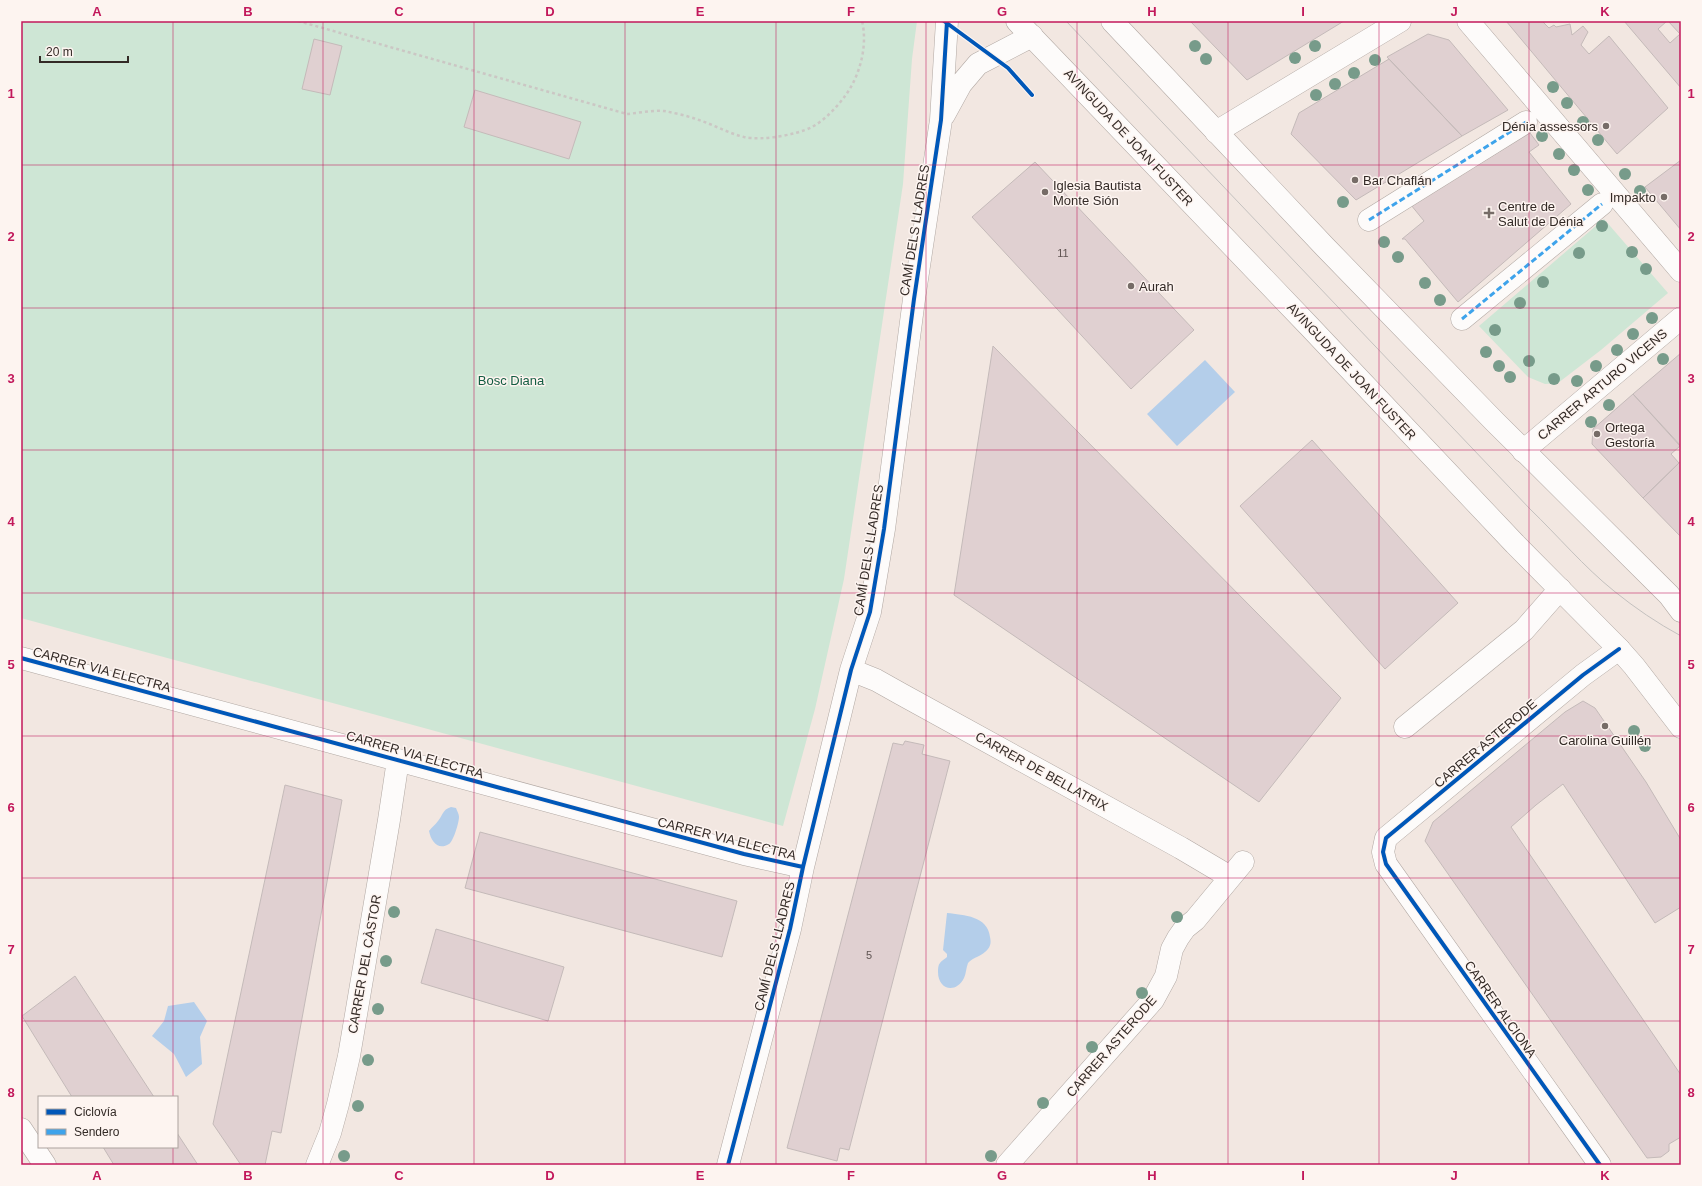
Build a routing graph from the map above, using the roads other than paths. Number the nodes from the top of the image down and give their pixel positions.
1 (947, 21) edge
2 (1112, 21) edge
3 (1400, 21) edge
4 (1468, 21) edge
5 (1024, 29) edge
6 (941, 120) junction
7 (1526, 122) dead end
8 (1216, 132) junction
9 (1602, 204) dead end
10 (1369, 220) dead end
11 (1681, 271) edge
12 (1681, 318) edge
13 (1462, 319) dead end
14 (1523, 451) junction
15 (1560, 589) junction
16 (1677, 604) edge
17 (1619, 649) junction
18 (21, 658) edge
19 (851, 670) junction
20 (1681, 727) edge
21 (1405, 728) dead end
22 (398, 760) junction
23 (1386, 864) joint
24 (803, 867) junction
25 (1236, 870) joint
26 (21, 1129) edge
27 (45, 1165) edge
28 (317, 1165) edge
29 (728, 1165) edge
30 (1007, 1165) edge
31 (1600, 1165) edge

1 - 6 street, CAMÍ DELS LLADRES
2 - 8 street
3 - 8 street
4 - 11 street
5 - 6 street, CAMÍ DELS LLADRES
5 - 15 street, AVINGUDA DE JOAN FUSTER
6 - 19 street, CAMÍ DELS LLADRES
7 - 10 street
8 - 14 street
9 - 13 street
12 - 14 street, CARRER ARTURO VICENS
14 - 16 street
15 - 17 street, AVINGUDA DE JOAN FUSTER
15 - 21 street
17 - 20 street, AVINGUDA DE JOAN FUSTER
17 - 23 street, CARRER ASTERODE
18 - 22 street, CARRER VIA ELECTRA
19 - 24 street, CAMÍ DELS LLADRES
19 - 25 street, CARRER DE BELLATRIX
22 - 24 street, CARRER VIA ELECTRA
22 - 28 street, CARRER DEL CÀSTOR
23 - 31 street, CARRER ALCIONA
24 - 29 street, CAMÍ DELS LLADRES
25 - 30 street, CARRER ASTERODE
26 - 27 street

